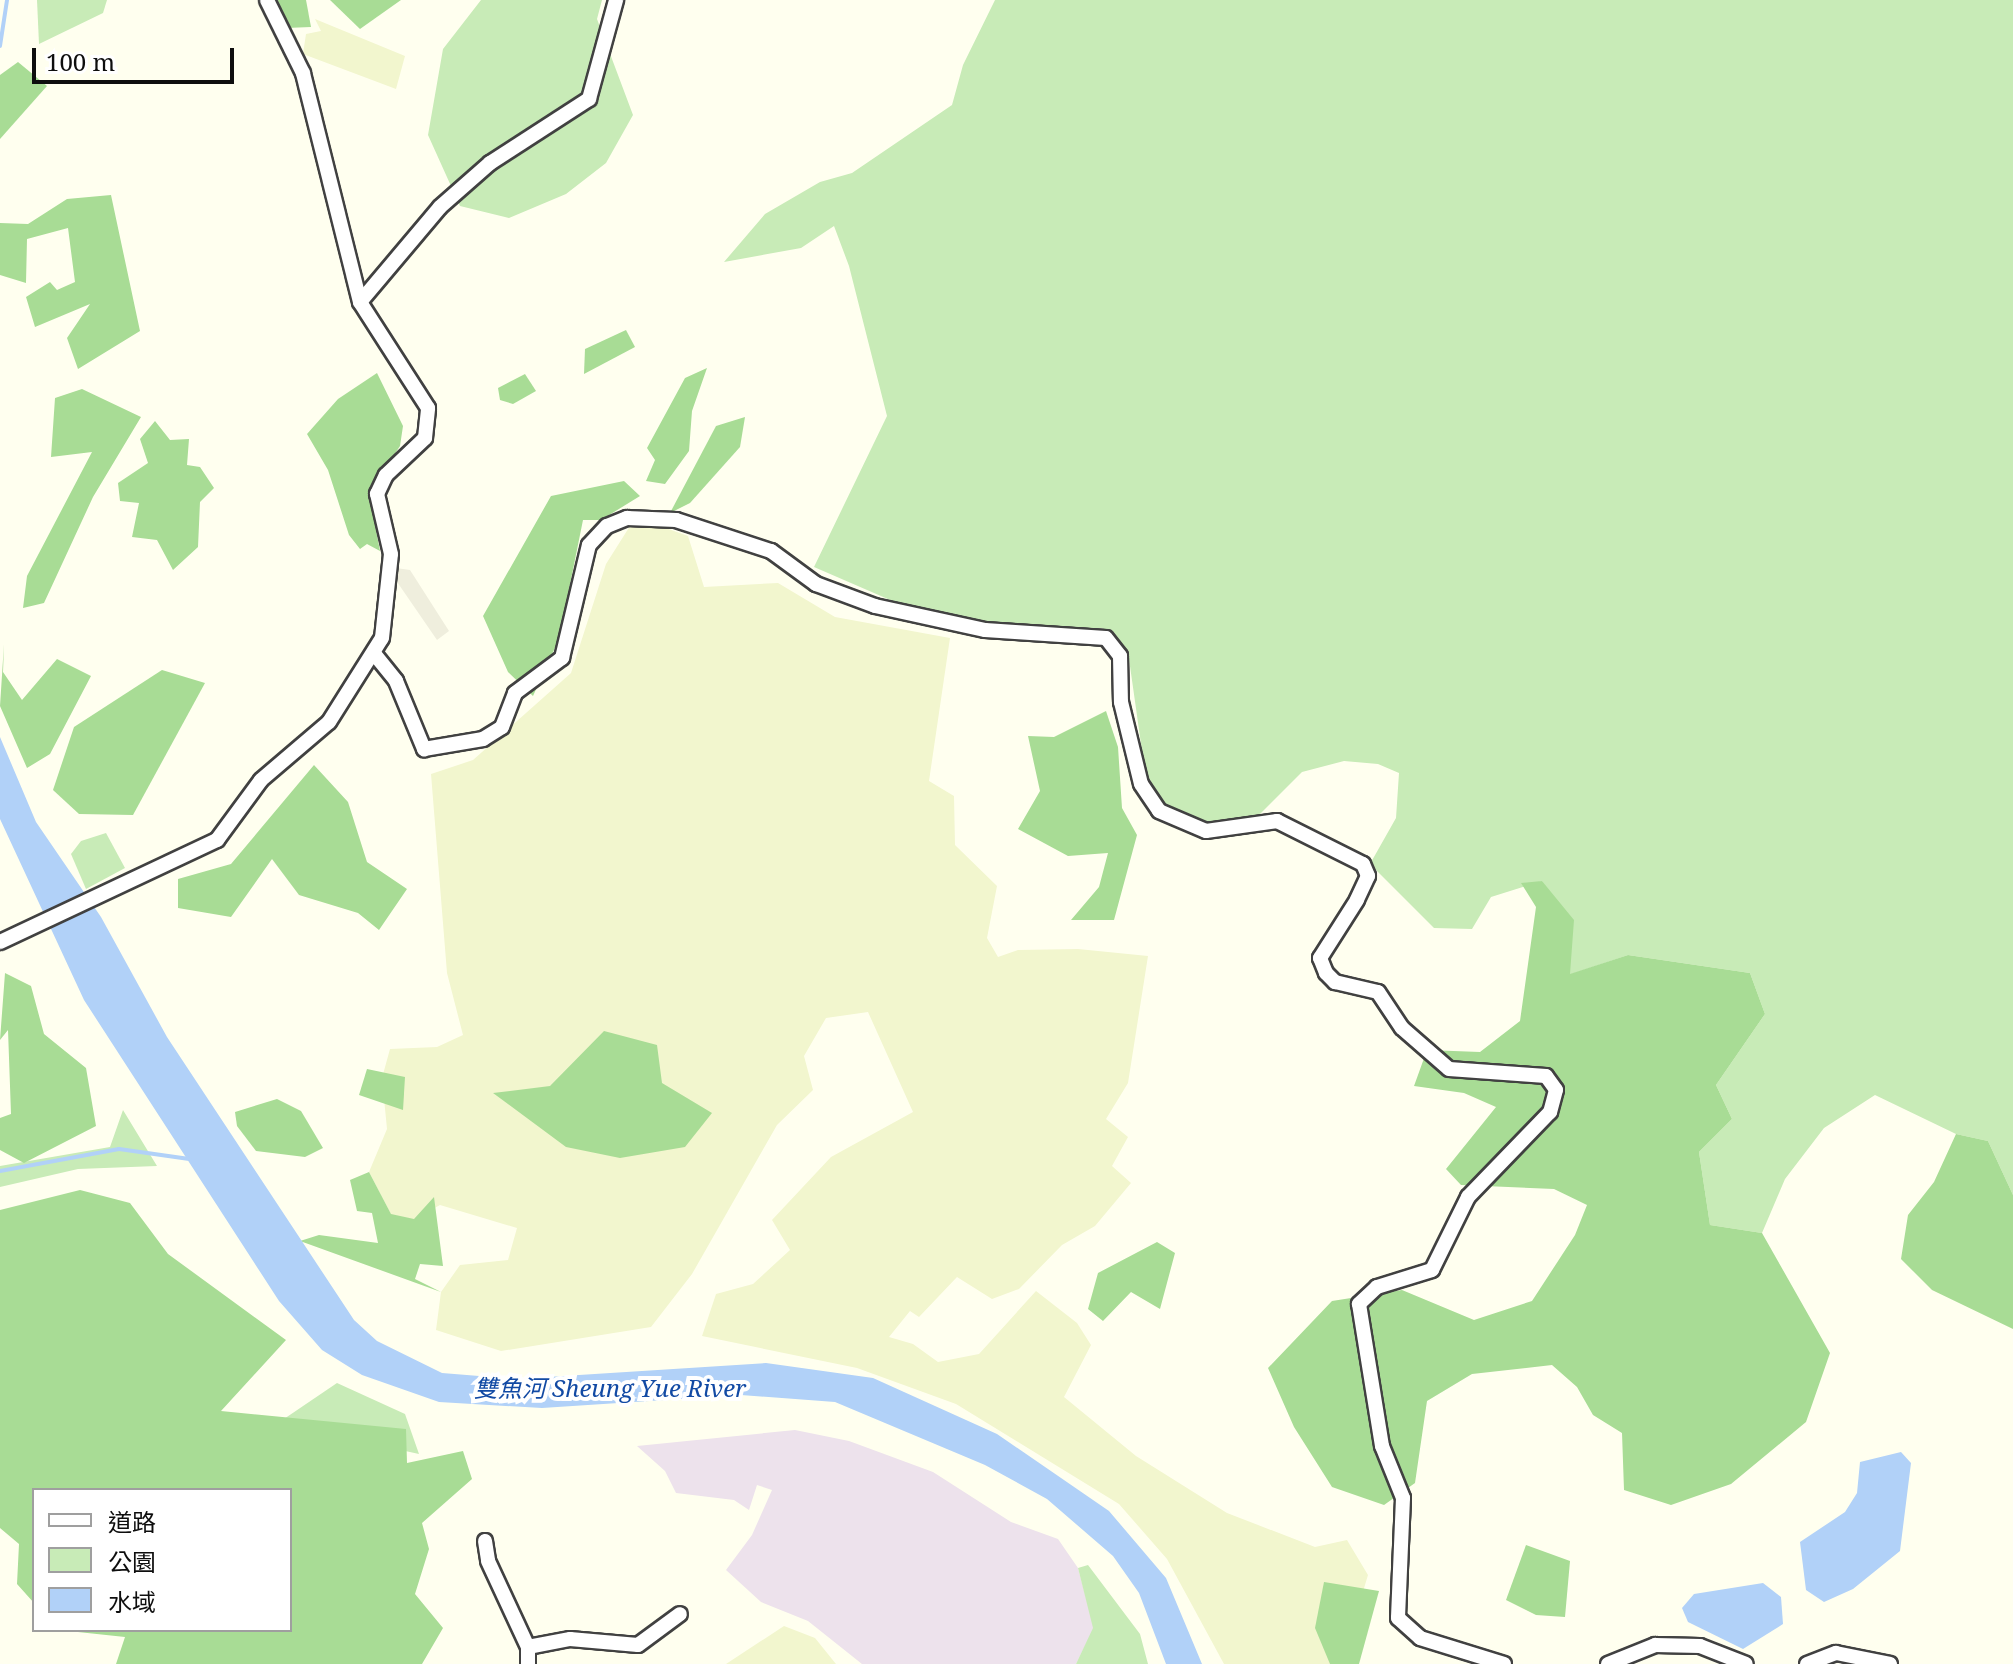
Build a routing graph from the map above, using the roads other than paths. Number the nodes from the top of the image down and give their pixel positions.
1 (267, 0) edge
2 (616, 0) edge
3 (360, 302) junction
4 (376, 656) junction
5 (0, 942) edge
6 (485, 1541) dead end
7 (680, 1614) dead end
8 (528, 1647) junction
9 (528, 1664) edge
10 (1504, 1664) edge
11 (1608, 1664) edge
12 (1746, 1664) edge
13 (1807, 1664) edge
14 (1890, 1664) edge

1 - 3 street
2 - 3 street
3 - 4 street
4 - 5 street
4 - 10 street
6 - 8 street
7 - 8 street
8 - 9 street
11 - 12 street
13 - 14 street

